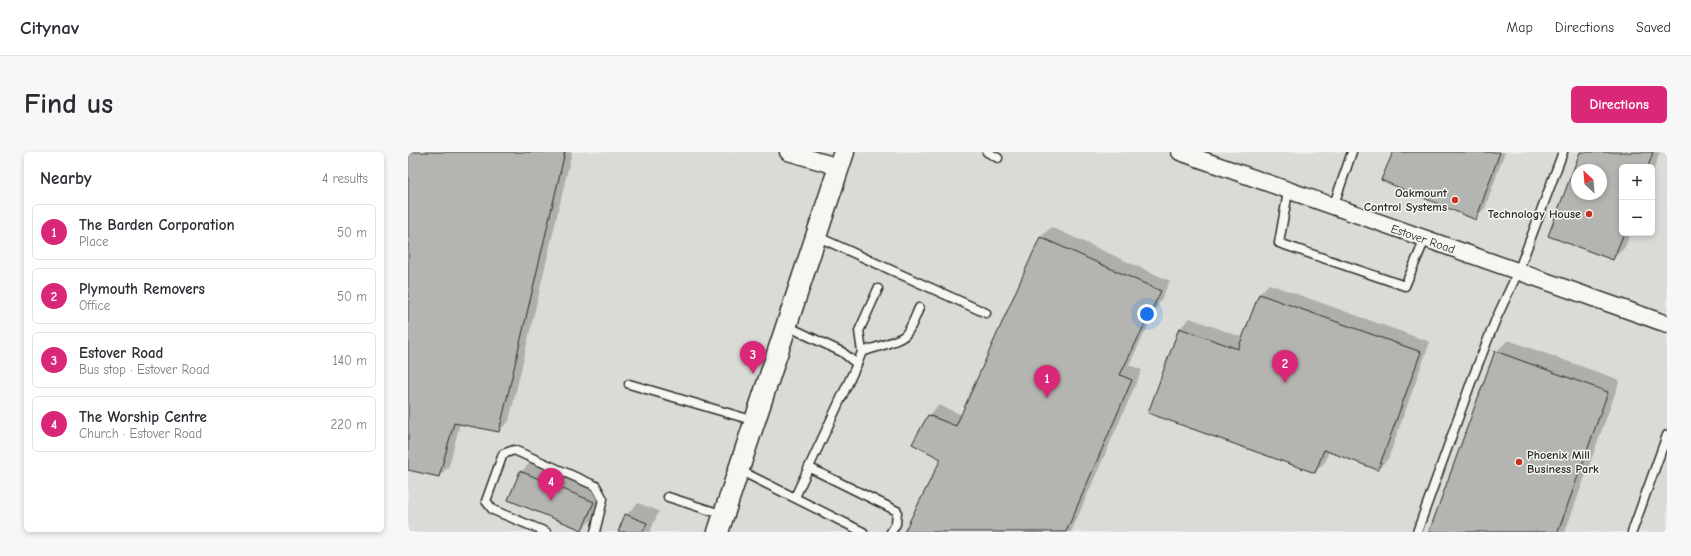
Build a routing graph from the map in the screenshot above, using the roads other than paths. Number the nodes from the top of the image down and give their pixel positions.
1 (788, 152) edge
2 (987, 152) edge
3 (1180, 152) edge
4 (1352, 152) edge
5 (1563, 152) edge
6 (998, 158) dead end
7 (841, 160) edge
8 (1288, 192) junction
9 (1333, 207) junction
10 (816, 236) junction
11 (1425, 239) junction
12 (1518, 272) junction
13 (878, 289) dead end
14 (919, 308) dead end
15 (986, 313) dead end
16 (1667, 324) edge
17 (787, 326) junction
18 (862, 352) junction
19 (858, 364) junction
20 (629, 384) dead end
21 (756, 421) junction
22 (1667, 435) edge
23 (810, 468) junction
24 (740, 470) junction
25 (668, 497) dead end
26 (796, 497) junction
27 (722, 524) edge
28 (546, 532) edge
29 (595, 532) edge
30 (863, 532) edge
31 (891, 532) edge
32 (1417, 532) edge
33 (1632, 532) edge

1 - 7 street
2 - 6 lane
3 - 8 street, Estover Road
4 - 9 lane
5 - 12 lane
7 - 10 street
8 - 9 street, Estover Road
8 - 11 lane
9 - 11 street, Estover Road
10 - 15 lane
10 - 17 street
11 - 12 street, Estover Road
12 - 16 street, Estover Road
12 - 32 lane
13 - 18 lane
14 - 18 lane
17 - 19 lane
17 - 21 street
18 - 19 lane
19 - 23 lane
20 - 21 lane
21 - 24 street
22 - 33 lane
23 - 26 lane
23 - 31 lane
24 - 26 lane
24 - 27 street
25 - 27 lane
26 - 30 lane
28 - 29 lane

